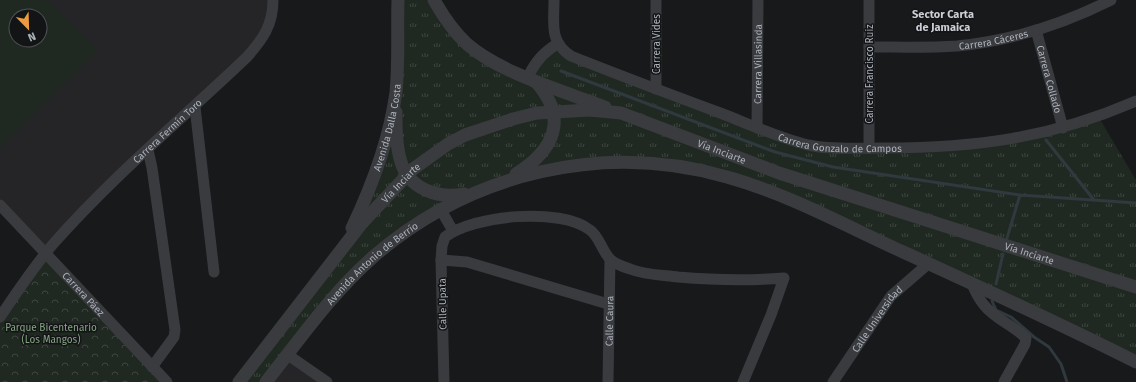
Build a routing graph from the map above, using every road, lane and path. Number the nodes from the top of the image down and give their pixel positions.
1 (273, 0) edge
2 (398, 0) edge
3 (434, 0) edge
4 (554, 0) edge
5 (656, 0) edge
6 (758, 0) edge
7 (869, 0) edge
8 (1111, 0) edge
9 (1036, 30) junction
10 (557, 44) junction
11 (869, 47) junction
12 (532, 79) junction
13 (656, 89) junction
14 (396, 91) junction
15 (1136, 101) edge
16 (195, 107) junction
17 (554, 112) junction
18 (621, 113) junction
19 (757, 128) junction
20 (1063, 128) junction
21 (869, 148) junction
22 (148, 150) junction
23 (407, 174) junction
24 (506, 180) junction
25 (476, 192) junction
26 (0, 205) edge
27 (441, 210) junction
28 (453, 231) junction
29 (343, 248) junction
30 (46, 254) junction
31 (610, 259) junction
32 (441, 260) junction
33 (928, 264) junction
34 (214, 272) dead end
35 (972, 284) junction
36 (1136, 287) edge
37 (608, 304) junction
38 (0, 317) edge
39 (288, 355) junction
40 (1136, 362) edge
41 (152, 367) junction
42 (167, 382) edge
43 (239, 382) edge
44 (266, 382) edge
45 (327, 382) edge
46 (444, 382) edge
47 (608, 382) edge
48 (743, 382) edge
49 (833, 382) edge
50 (1004, 382) edge

1 - 16 street, Carrera Fermín Toro
2 - 14 street, Avenida Dalla Costa
3 - 12 street
4 - 10 street
5 - 13 street, Carrera Vides
6 - 19 street, Carrera Villasinda
7 - 11 street, Carrera Francisco Ruiz
8 - 9 street, Carrera Cáceres
9 - 11 street, Carrera Cáceres
9 - 20 street, Carrera Collado
10 - 12 street
10 - 13 street, Carrera Gonzalo de Campos
11 - 21 street, Carrera Francisco Ruiz
12 - 17 street
12 - 18 street
13 - 19 street, Carrera Gonzalo de Campos
14 - 23 street
14 - 29 street, Avenida Dalla Costa
15 - 20 street, Carrera Gonzalo de Campos
16 - 22 street, Carrera Fermín Toro
16 - 34 street
17 - 18 street, Vía Inciarte
17 - 23 street, Vía Inciarte
17 - 24 street
18 - 36 street, Vía Inciarte
19 - 21 street, Carrera Gonzalo de Campos
20 - 21 street, Carrera Gonzalo de Campos
22 - 30 street, Carrera Fermín Toro
22 - 41 street
23 - 25 street
23 - 29 street, Vía Inciarte
24 - 25 street, Avenida Antonio de Berrío
24 - 33 street
25 - 27 street, Avenida Antonio de Berrío
26 - 30 street, Carrera Páez
27 - 28 street
27 - 39 street, Avenida Antonio de Berrío
28 - 31 street
28 - 32 street, Calle Upata
29 - 43 street
30 - 38 street, Carrera Fermín Toro
30 - 41 street, Carrera Páez
31 - 37 street, Calle Caura
31 - 48 street
32 - 37 street
32 - 46 street, Calle Upata
33 - 35 street
33 - 49 street, Calle Universidad
35 - 40 street
35 - 50 street
37 - 47 street, Calle Caura
39 - 44 street, Avenida Antonio de Berrío
39 - 45 street
41 - 42 street, Carrera Páez

